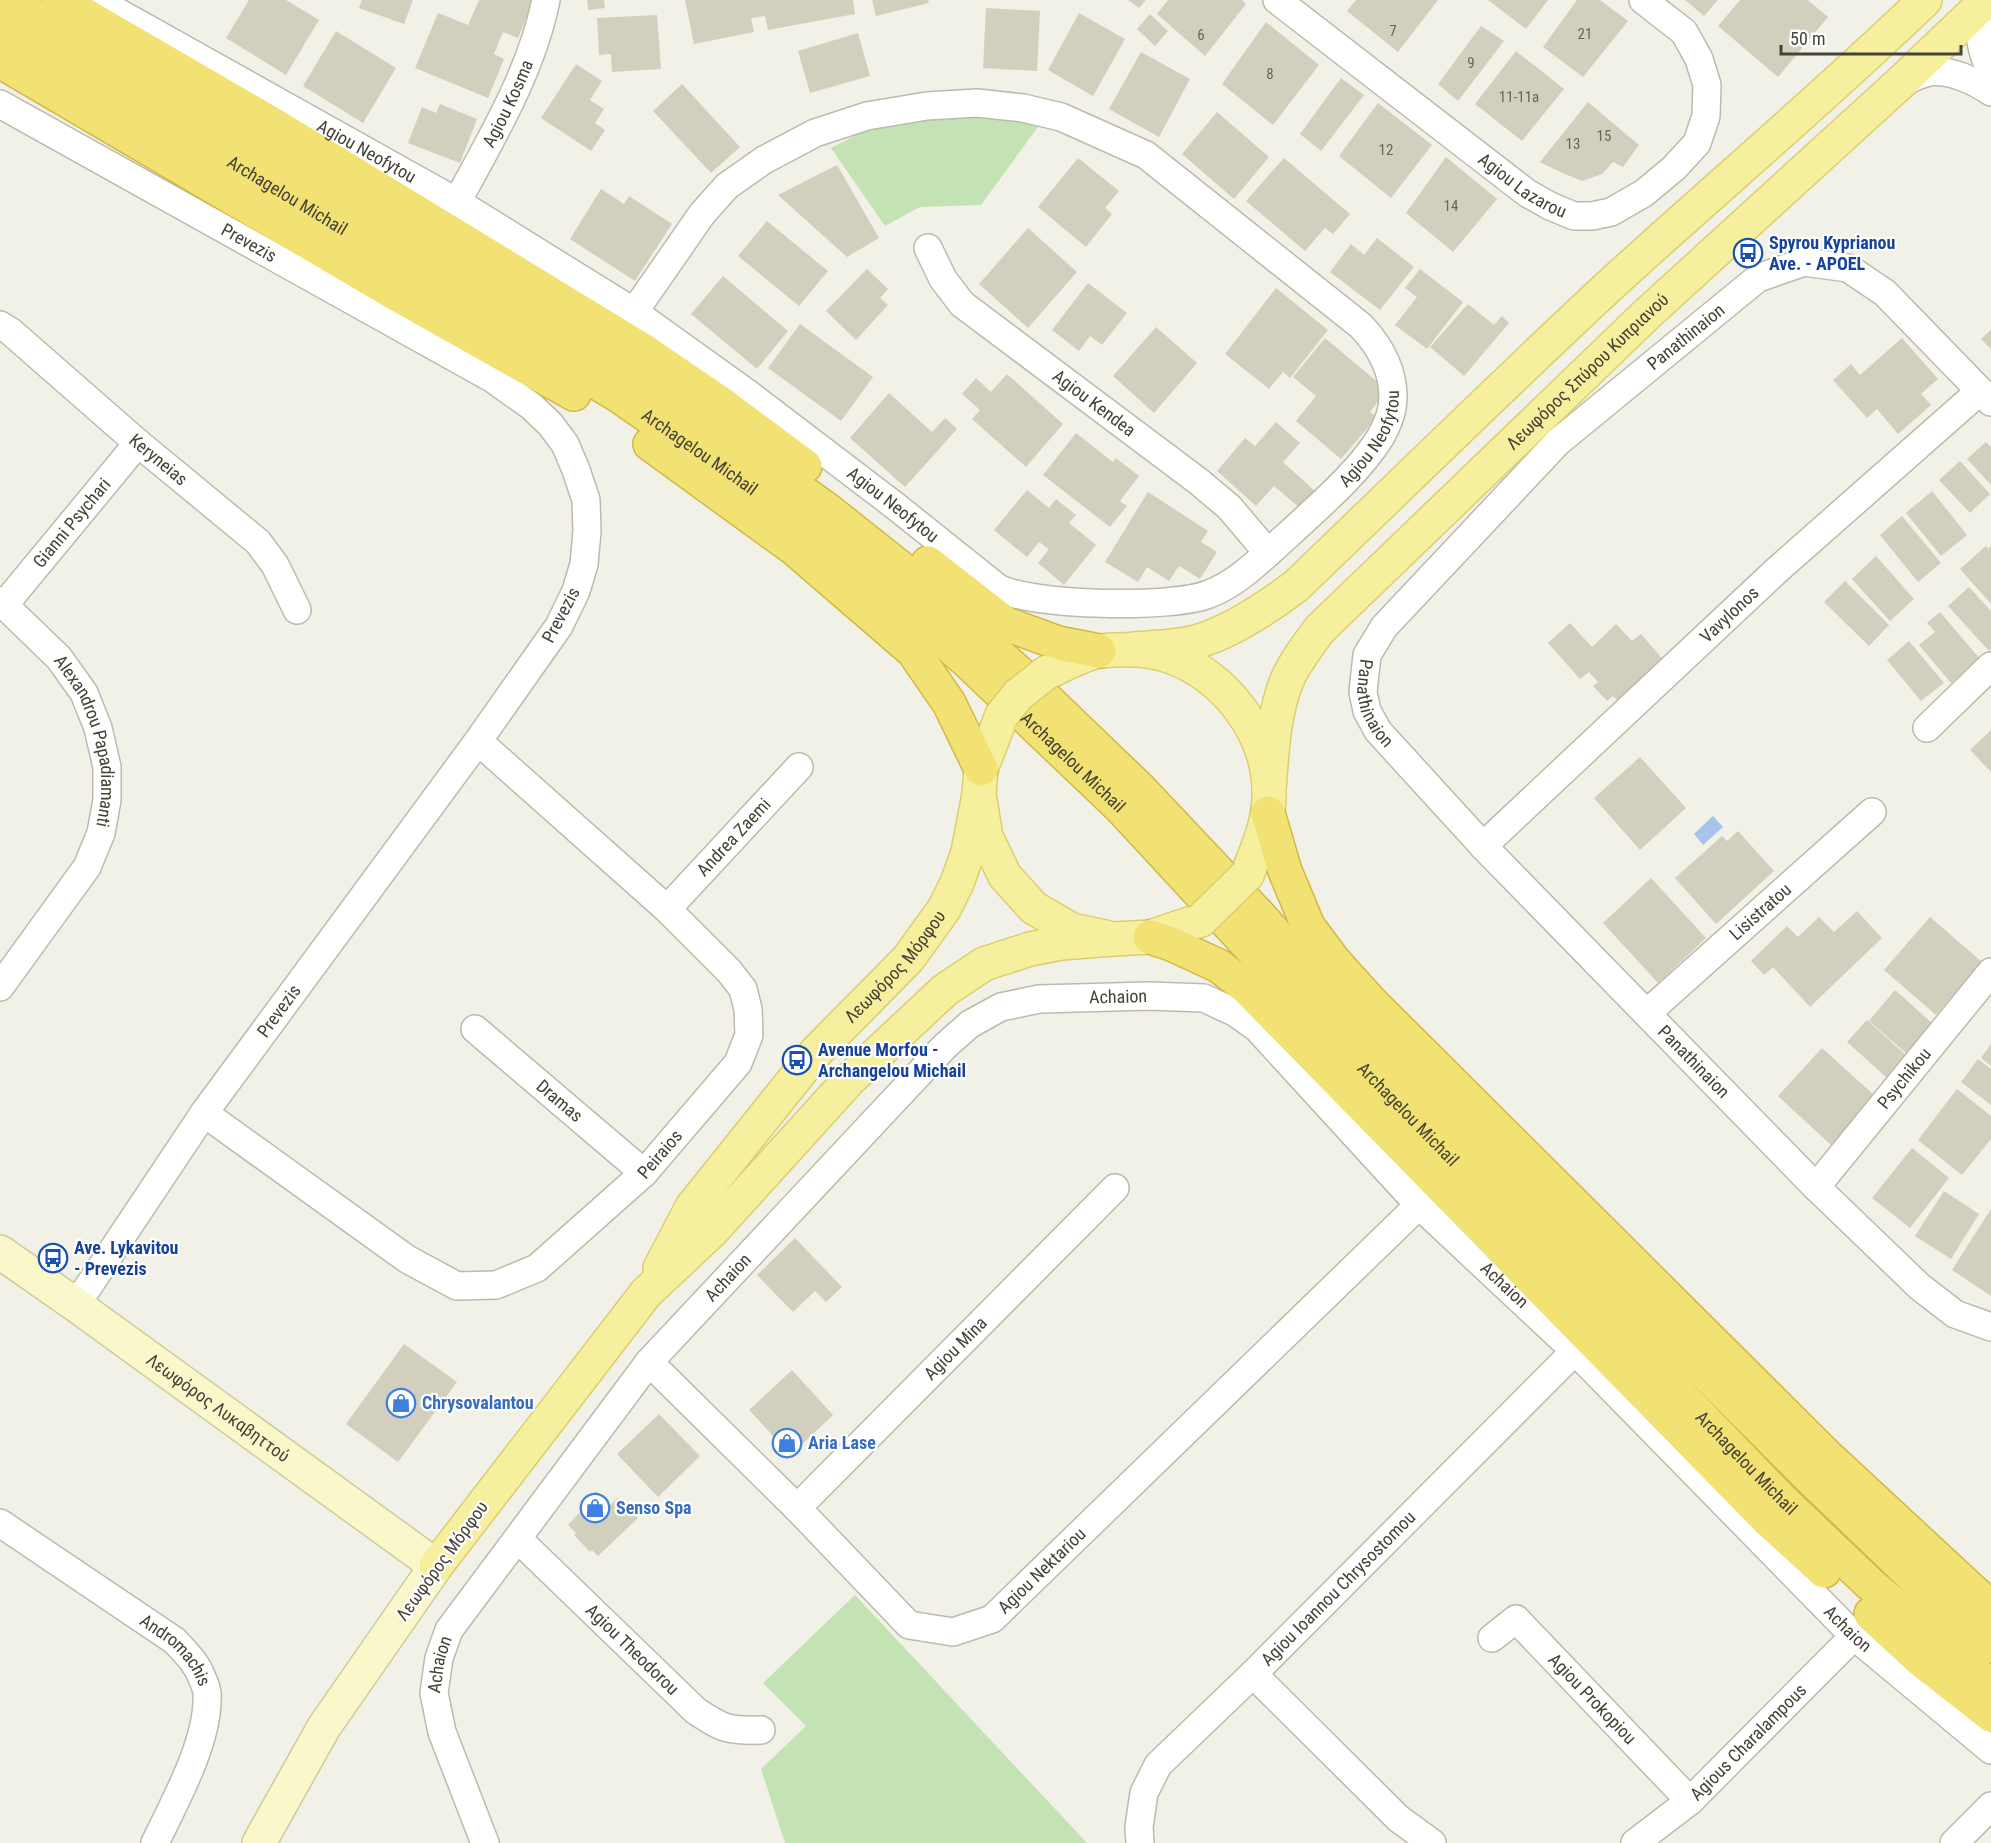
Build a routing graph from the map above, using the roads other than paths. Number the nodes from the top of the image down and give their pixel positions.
1 (8, 0) edge
2 (60, 0) edge
3 (96, 0) edge
4 (546, 0) edge
5 (1276, 0) edge
6 (1643, 0) edge
7 (1924, 0) edge
8 (1985, 2) edge
9 (0, 27) edge
10 (0, 60) edge
11 (1991, 72) edge
12 (1899, 84) junction
13 (1991, 92) edge
14 (0, 104) edge
15 (457, 202) junction
16 (928, 248) dead end
17 (634, 312) junction
18 (0, 325) edge
19 (1985, 397) edge
20 (138, 443) junction
21 (1268, 553) junction
22 (2, 602) edge
23 (297, 609) dead end
24 (1134, 649) junction
25 (1098, 651) junction
26 (1991, 666) edge
27 (1927, 728) dead end
28 (478, 741) junction
29 (799, 767) dead end
30 (980, 782) junction
31 (1268, 802) junction
32 (1872, 812) dead end
33 (1483, 846) junction
34 (667, 909) junction
35 (1150, 938) junction
36 (1114, 939) junction
37 (1991, 972) edge
38 (0, 987) edge
39 (1647, 1013) junction
40 (475, 1029) dead end
41 (204, 1113) junction
42 (644, 1173) junction
43 (1816, 1186) junction
44 (1115, 1188) dead end
45 (1419, 1205) junction
46 (0, 1252) edge
47 (646, 1293) junction
48 (76, 1305) junction
49 (1991, 1327) edge
50 (1575, 1352) junction
51 (649, 1362) junction
52 (797, 1508) junction
53 (0, 1523) edge
54 (518, 1539) junction
55 (436, 1566) junction
56 (1991, 1608) edge
57 (1854, 1636) junction
58 (1492, 1638) dead end
59 (1991, 1646) edge
60 (1253, 1674) junction
61 (1991, 1686) edge
62 (1991, 1715) edge
63 (761, 1730) dead end
64 (1991, 1750) edge
65 (1690, 1801) junction
66 (1991, 1806) edge
67 (155, 1843) edge
68 (259, 1843) edge
69 (485, 1843) edge
70 (1140, 1843) edge
71 (1432, 1843) edge
72 (1635, 1843) edge
73 (1954, 1843) edge

1 - 59 highway, Archagelou Michail
2 - 25 highway
3 - 15 street, Agiou Neofytou
4 - 15 street, Agiou Kosma
5 - 6 street, Agiou Lazarou
7 - 24 main road
8 - 11 street
8 - 12 main road, Λεωφόρος Σπύρου Κυπριανού
9 - 61 highway, Archagelou Michail
10 - 30 highway
12 - 13 street
12 - 31 main road, Λεωφόρος Σπύρου Κυπριανού
14 - 28 street, Prevezis
15 - 17 street, Agiou Neofytou
16 - 21 street, Agiou Kendea
17 - 21 street, Agiou Neofytou
17 - 21 street, Agiou Neofytou
18 - 20 street, Keryneias
19 - 33 street, Vavylonos
19 - 33 street, Panathinaion
20 - 22 street, Gianni Psychari
20 - 23 street, Keryneias
22 - 38 street, Alexandrou Papadiamanti
24 - 25 main road, Λεωφόρος Μόρφου
24 - 31 main road
25 - 30 main road, Λεωφόρος Μόρφου, bridge
26 - 27 street
28 - 34 street, Peiraios
28 - 41 street, Prevezis
29 - 34 street, Andrea Zaemi
30 - 36 main road
30 - 47 main road, Λεωφόρος Μόρφου
31 - 35 main road, Λεωφόρος Σπύρου Κυπριανού, bridge
31 - 56 highway
32 - 39 street, Lisistratou
33 - 39 street, Panathinaion
34 - 42 street, Peiraios
35 - 36 main road
35 - 62 highway
36 - 47 main road, Λεωφόρος Μόρφου
37 - 43 street, Psychikou
39 - 43 street, Panathinaion
40 - 42 street, Dramas
41 - 42 street, Peiraios
41 - 48 street, Prevezis
43 - 49 street, Panathinaion
44 - 52 street, Agiou Mina
45 - 50 street, Achaion
45 - 51 street, Achaion
45 - 52 street, Agiou Nektariou
46 - 48 main road, Λεωφόρος Λυκαβηττού
47 - 55 main road, Λεωφόρος Μόρφου
48 - 55 main road, Λεωφόρος Λυκαβηττού
50 - 57 street, Achaion
50 - 60 street, Agiou Ioannou Chrysostomou
51 - 52 street, Agiou Nektariou
51 - 54 street, Achaion
53 - 67 street, Andromachis
54 - 63 street, Agiou Theodorou
54 - 69 street, Achaion
55 - 68 main road, Λεωφόρος Μόρφου
57 - 64 street, Achaion
57 - 65 street, Agious Charalampous
58 - 65 street, Agiou Prokopiou
60 - 70 street, Agiou Ioannou Chrysostomou
60 - 71 street
65 - 72 street, Agious Charalampous
66 - 73 street

